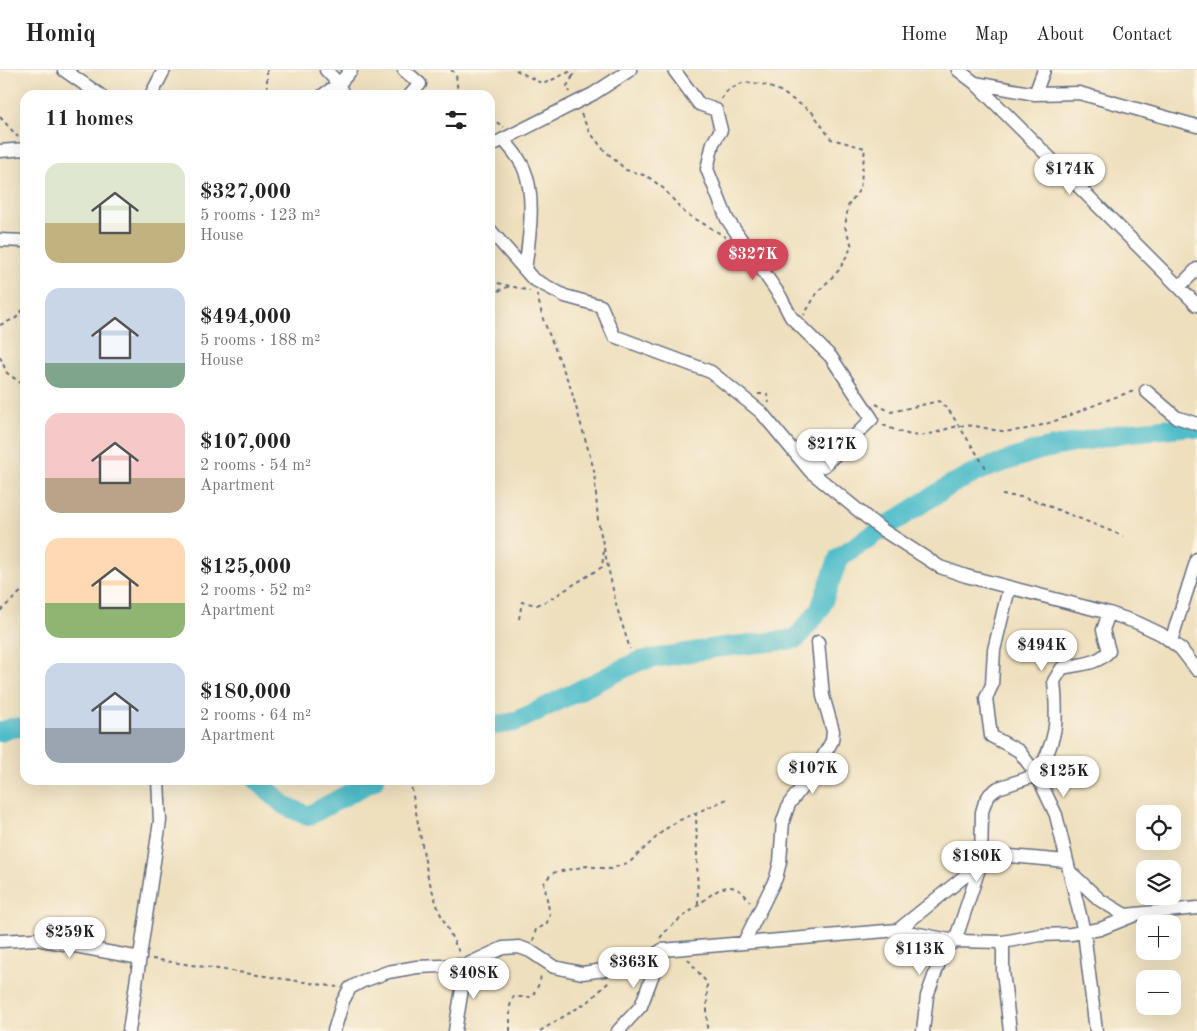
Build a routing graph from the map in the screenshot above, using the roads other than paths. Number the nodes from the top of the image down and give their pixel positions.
1 (64, 70) edge
2 (164, 70) edge
3 (326, 70) edge
4 (351, 70) edge
5 (404, 70) edge
6 (630, 70) edge
7 (674, 70) edge
8 (958, 70) edge
9 (1044, 70) edge
10 (975, 83) junction
11 (93, 90) edge
12 (154, 90) edge
13 (341, 90) edge
14 (415, 90) edge
15 (1035, 94) junction
16 (1197, 126) edge
17 (504, 140) junction
18 (495, 144) edge
19 (20, 149) edge
20 (0, 151) edge
21 (495, 236) edge
22 (0, 240) edge
23 (20, 241) edge
24 (1197, 269) edge
25 (529, 275) junction
26 (1180, 286) junction
27 (1197, 305) edge
28 (1146, 391) road end
29 (1197, 424) edge
30 (794, 454) junction
31 (1197, 559) edge
32 (1009, 588) junction
33 (1109, 613) junction
34 (1171, 641) junction
35 (818, 642) dead end
36 (1197, 670) edge
37 (1038, 775) junction
38 (158, 785) edge
39 (981, 863) junction
40 (1067, 866) junction
41 (1197, 908) edge
42 (1135, 915) junction
43 (898, 930) junction
44 (1084, 932) junction
45 (0, 941) edge
46 (955, 941) junction
47 (744, 942) junction
48 (1003, 942) junction
49 (659, 946) junction
50 (140, 958) junction
51 (466, 964) junction
52 (129, 1031) edge
53 (334, 1031) edge
54 (455, 1031) edge
55 (618, 1031) edge
56 (923, 1031) edge
57 (1010, 1031) edge
58 (1096, 1031) edge

1 - 11 street
2 - 12 street
3 - 13 street
4 - 13 street
5 - 14 street
6 - 17 street
7 - 30 street
8 - 10 street
9 - 15 street
10 - 15 street
10 - 26 street
15 - 16 street
17 - 18 street
17 - 25 street
19 - 20 street
21 - 25 street
22 - 23 street
24 - 26 street
25 - 30 street
26 - 27 street
28 - 29 street
30 - 32 street
31 - 34 street
32 - 33 street
32 - 37 street
33 - 34 street
33 - 37 street
34 - 36 street
35 - 47 street
37 - 39 street
37 - 40 street
38 - 50 street
39 - 40 street
39 - 43 street
39 - 46 street
40 - 42 street
40 - 44 street
41 - 42 street
42 - 44 street
43 - 46 street
43 - 47 street
44 - 48 street
44 - 58 street
45 - 50 street
46 - 48 street
46 - 56 street
47 - 49 street
48 - 57 street
49 - 51 street
49 - 55 street
50 - 52 street
51 - 53 street
51 - 54 street

